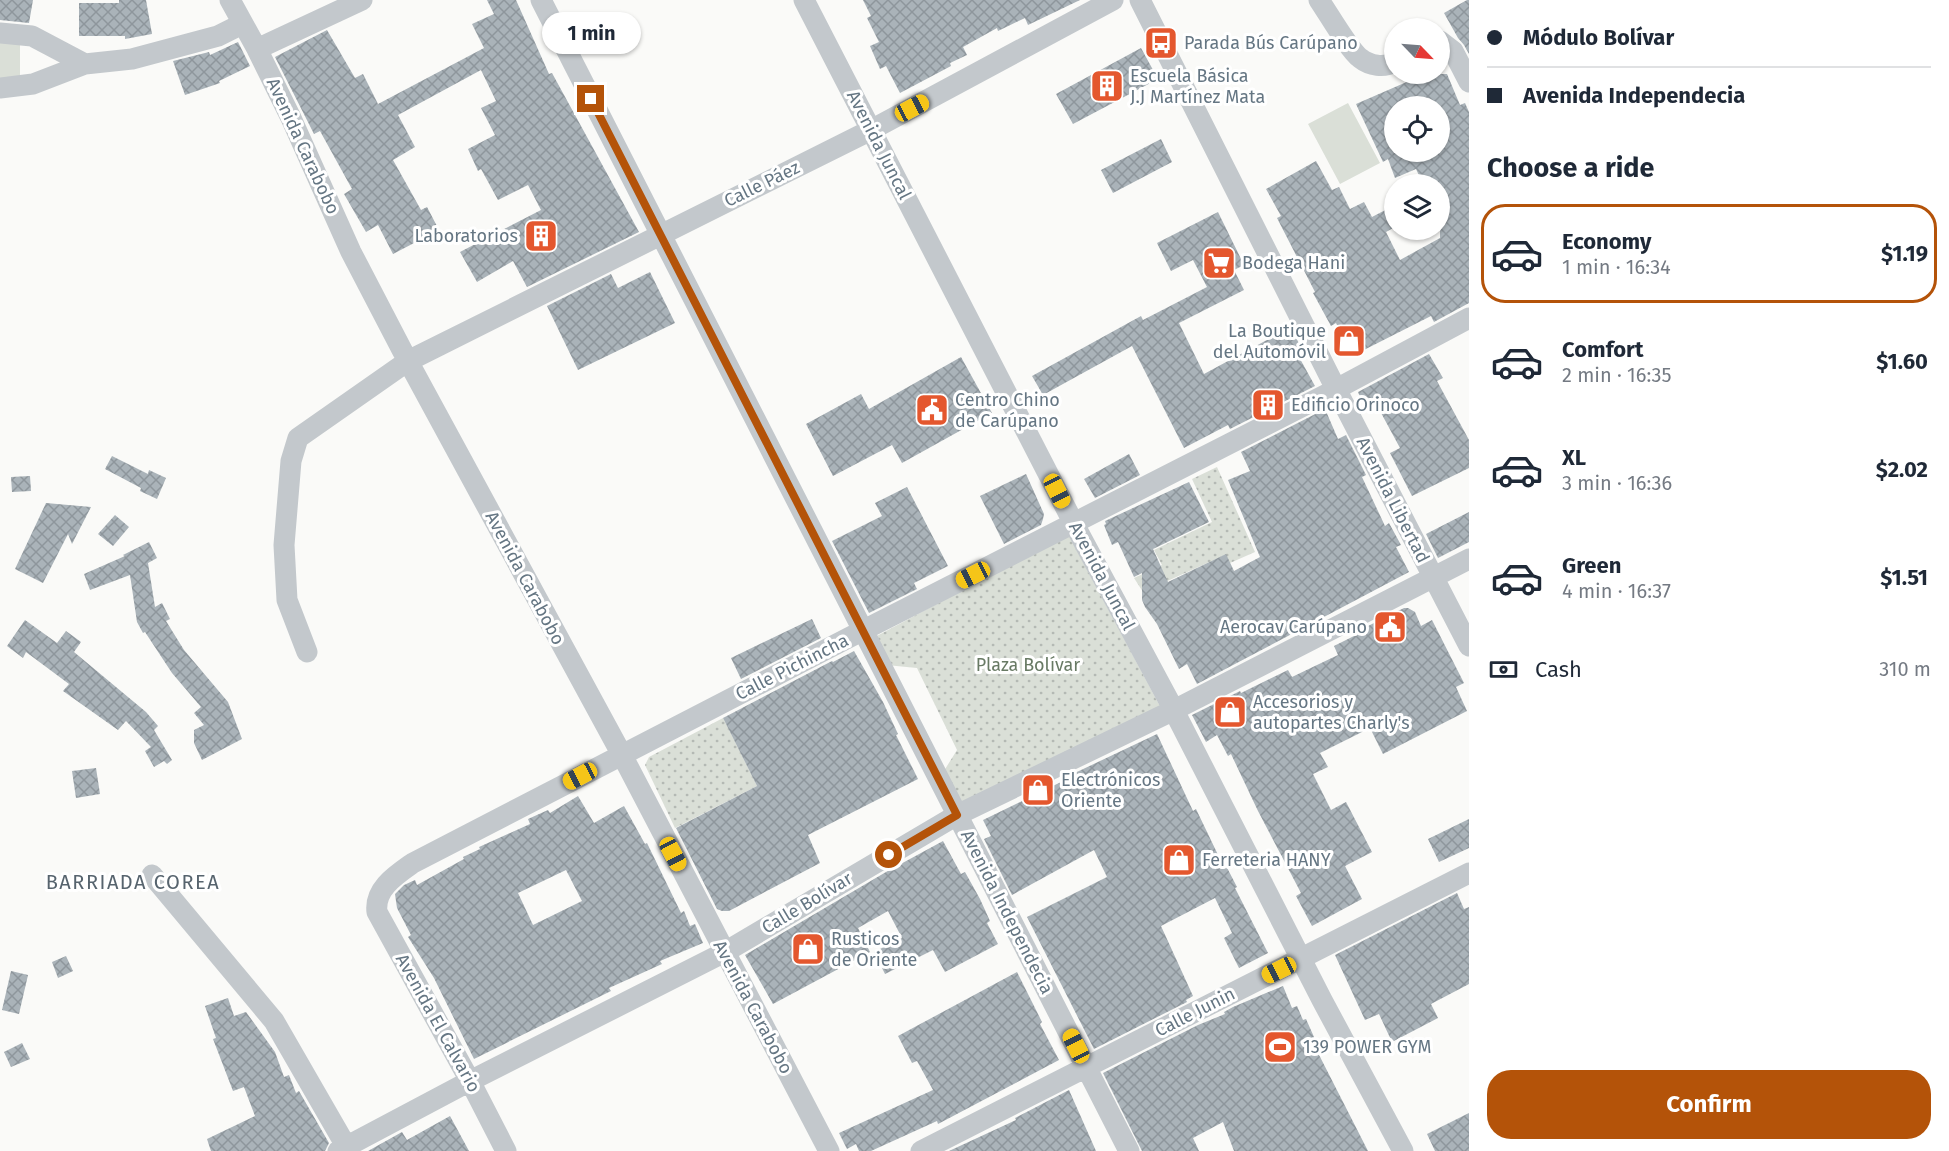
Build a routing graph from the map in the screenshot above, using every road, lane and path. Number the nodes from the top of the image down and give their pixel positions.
1 (230, 0) edge
2 (541, 0) edge
3 (804, 0) edge
4 (1113, 0) edge
5 (1140, 0) edge
6 (1319, 0) edge
7 (355, 1) edge
8 (242, 24) junction
9 (0, 33) edge
10 (1450, 49) edge
11 (257, 50) junction
12 (85, 64) junction
13 (1384, 65) edge
14 (1469, 82) edge
15 (0, 88) edge
16 (871, 130) junction
17 (661, 234) junction
18 (1469, 318) edge
19 (408, 361) junction
20 (1336, 389) junction
21 (1074, 524) junction
22 (1469, 559) edge
23 (1432, 576) junction
24 (863, 630) junction
25 (1469, 646) edge
26 (308, 652) dead end
27 (1174, 710) junction
28 (622, 755) junction
29 (957, 815) junction
30 (1469, 873) edge
31 (152, 875) dead end
32 (379, 894) joint
33 (725, 952) junction
34 (1300, 959) junction
35 (1087, 1066) junction
36 (470, 1080) junction
37 (342, 1149) edge
38 (506, 1151) edge
39 (829, 1151) edge
40 (921, 1151) edge
41 (1129, 1151) edge
42 (1402, 1151) edge

1 - 8 street, Avenida Carabobo
2 - 17 street, Avenida Independecia
3 - 16 street, Avenida Juncal
4 - 16 street, Calle Páez
5 - 20 street, Avenida Libertad
6 - 13 street
7 - 11 street
8 - 11 street, Avenida Carabobo
8 - 12 street
9 - 12 street
10 - 14 street
11 - 19 street, Avenida Carabobo
12 - 15 street
16 - 17 street, Calle Páez
16 - 21 street, Avenida Juncal
17 - 19 street, Calle Páez
17 - 24 street, Avenida Independecia
18 - 20 street, Calle Pichincha
19 - 26 street, Calle Páez
19 - 28 street, Avenida Carabobo
20 - 21 street, Calle Pichincha
20 - 23 street, Avenida Libertad
21 - 24 street, Calle Pichincha
21 - 27 street, Avenida Juncal
22 - 23 street, Calle Bolívar
23 - 25 street, Avenida Libertad
23 - 27 street, Calle Bolívar
24 - 28 street, Calle Pichincha
24 - 29 street, Avenida Independecia
27 - 29 street, Calle Bolívar
27 - 34 street, Avenida Juncal
28 - 32 street, Calle Pichincha
28 - 33 street, Avenida Carabobo
29 - 33 street, Calle Bolívar
29 - 35 street, Avenida Independecia
30 - 34 street, Calle Junin
31 - 37 street
32 - 36 street, Avenida El Calvario
33 - 36 street, Calle Bolívar
33 - 39 street, Avenida Carabobo
34 - 35 street, Calle Junin
34 - 42 street, Avenida Juncal
35 - 40 street, Calle Junin
35 - 41 street, Avenida Independecia
36 - 37 street, Calle Bolívar
36 - 38 street, Avenida El Calvario

